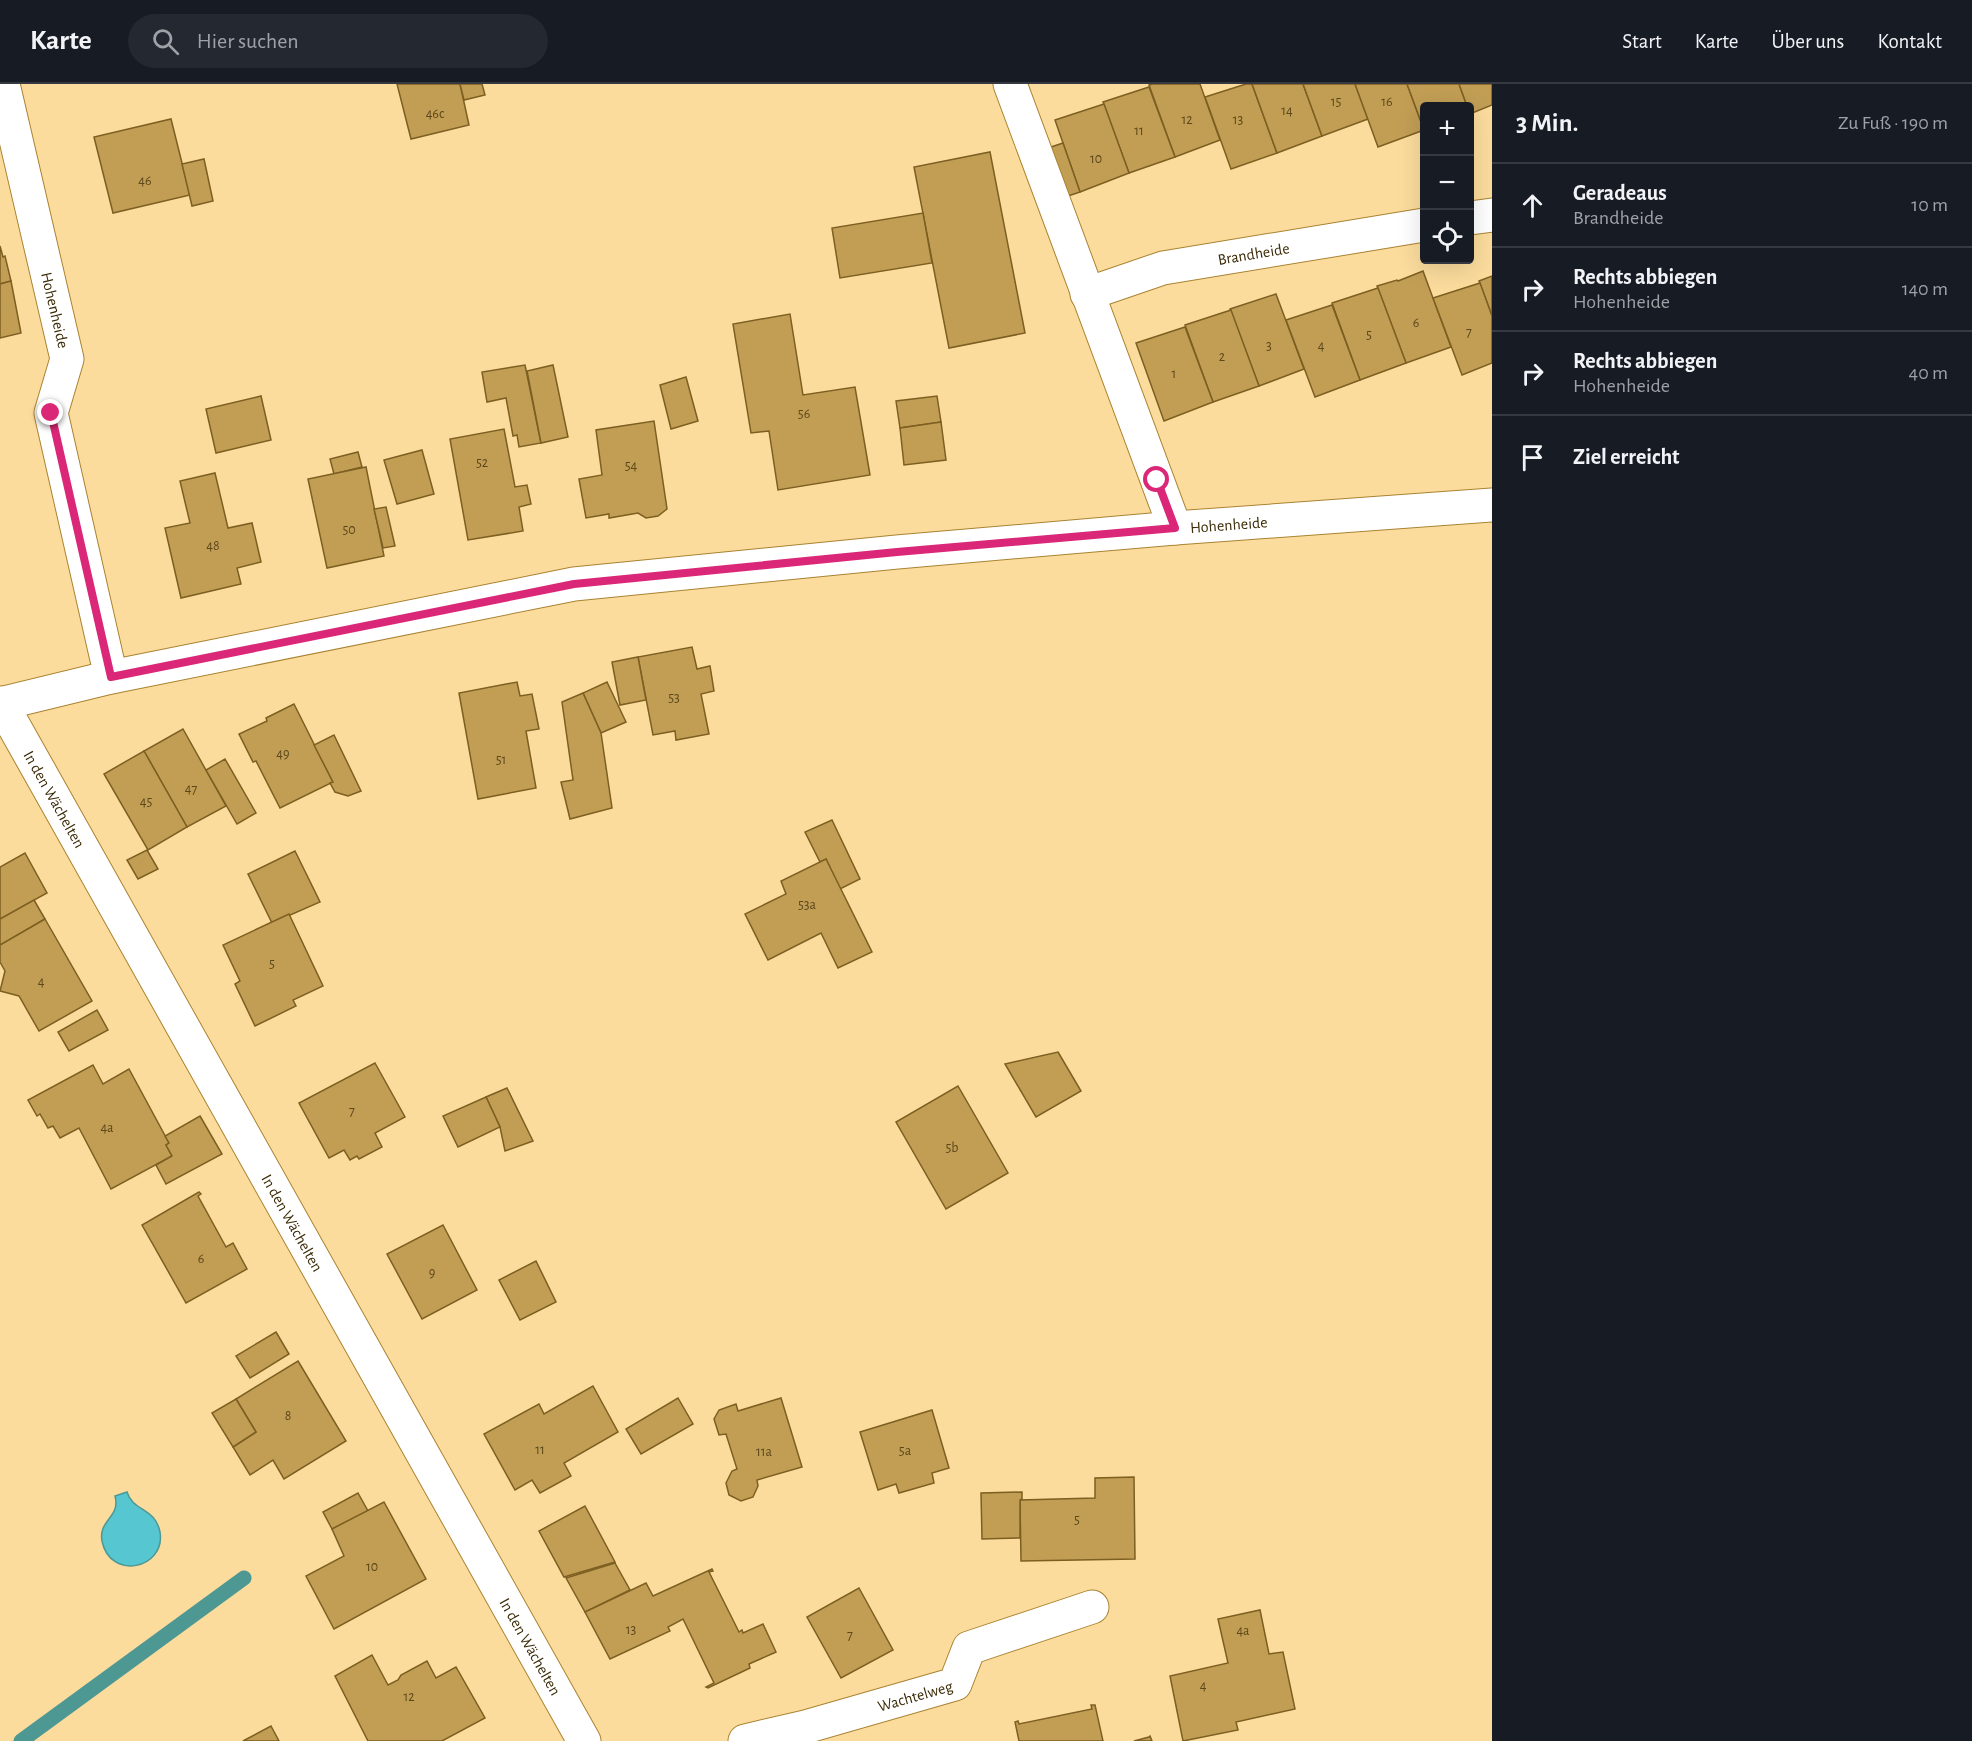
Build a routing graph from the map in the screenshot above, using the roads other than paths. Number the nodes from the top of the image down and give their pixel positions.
1 (4, 84) edge
2 (1010, 84) edge
3 (1492, 214) edge
4 (1474, 217) edge
5 (1420, 226) edge
6 (1087, 294) junction
7 (1492, 505) edge
8 (1175, 528) junction
9 (111, 677) junction
10 (1, 704) edge
11 (1092, 1607) dead end
12 (584, 1741) edge
13 (746, 1741) edge

1 - 9 street, Hohenheide
2 - 6 street
3 - 4 street
5 - 6 street, Brandheide
6 - 8 street
7 - 8 street, Hohenheide
8 - 9 street, Hohenheide
9 - 10 street, Hohenheide
10 - 12 street, In den Wächelten
11 - 13 street, Wachtelweg

